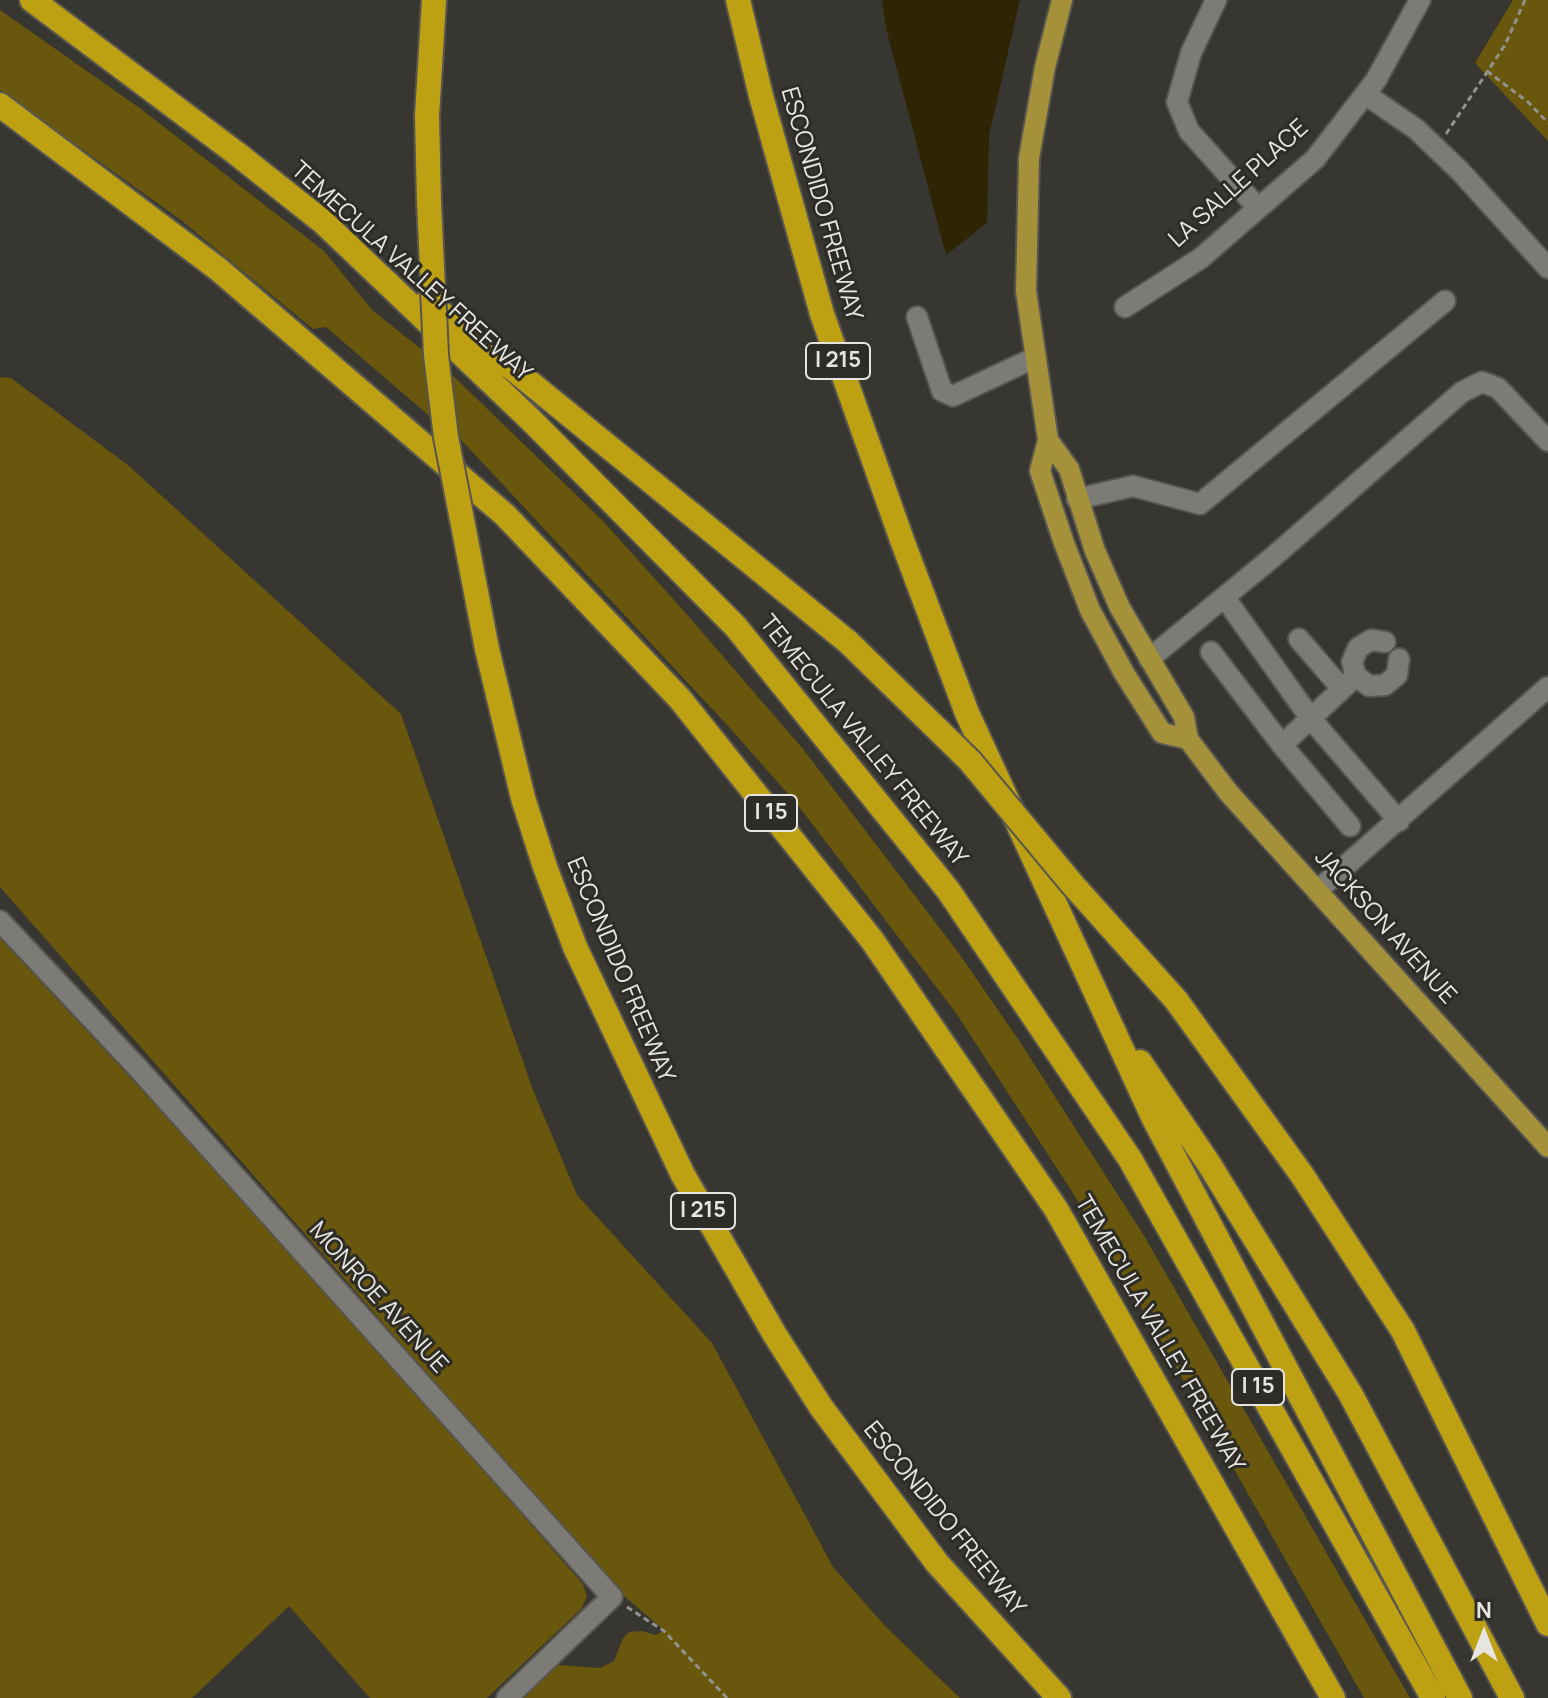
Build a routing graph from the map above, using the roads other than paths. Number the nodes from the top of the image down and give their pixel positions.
1 (32, 0) edge
2 (434, 0) edge
3 (738, 0) edge
4 (1062, 0) edge
5 (1216, 0) edge
6 (1420, 0) edge
7 (1365, 94) junction
8 (0, 105) edge
9 (1258, 208) junction
10 (323, 222) junction
11 (1548, 268) edge
12 (1445, 301) dead end
13 (1125, 307) dead end
14 (917, 317) dead end
15 (1034, 358) junction
16 (1048, 440) junction
17 (1548, 441) edge
18 (1077, 499) junction
19 (1053, 511) junction
20 (1225, 598) junction
21 (1299, 639) dead end
22 (1385, 642) dead end
23 (1211, 652) dead end
24 (1149, 659) junction
25 (1399, 659) dead end
26 (1349, 683) junction
27 (1548, 687) edge
28 (1311, 719) junction
29 (1188, 739) junction
30 (1282, 745) junction
31 (1399, 821) junction
32 (1350, 826) dead end
33 (1317, 891) junction
34 (0, 921) edge
35 (1096, 997) junction
36 (1548, 1147) edge
37 (1548, 1624) edge
38 (507, 1698) edge
39 (1059, 1698) edge
40 (1333, 1698) edge
41 (1433, 1698) edge
42 (1460, 1698) edge
43 (1512, 1698) edge

1 - 10 highway, TEMECULA VALLEY FREEWAY / I 15
2 - 39 highway, ESCONDIDO FREEWAY / I 215, bridge
3 - 35 highway, ESCONDIDO FREEWAY / I 215
4 - 15 main road, JACKSON AVENUE
5 - 9 street
6 - 7 street, LA SALLE PLACE
7 - 9 street, LA SALLE PLACE
7 - 11 street
8 - 40 highway, TEMECULA VALLEY FREEWAY / I 15
9 - 13 street, LA SALLE PLACE
10 - 37 highway, bridge
10 - 41 highway, TEMECULA VALLEY FREEWAY / I 15
12 - 18 street
14 - 15 street
15 - 16 main road, JACKSON AVENUE
16 - 18 main road, JACKSON AVENUE
16 - 19 main road, JACKSON AVENUE
17 - 20 street
18 - 24 main road, JACKSON AVENUE
19 - 24 main road
19 - 29 main road, JACKSON AVENUE
20 - 24 street
20 - 28 street
21 - 26 street
22 - 26 street
23 - 30 street
24 - 29 main road, JACKSON AVENUE
25 - 26 street
26 - 28 street
27 - 31 street
28 - 30 street
28 - 31 street
29 - 33 main road, JACKSON AVENUE
30 - 32 street
31 - 33 street
33 - 36 main road, JACKSON AVENUE
34 - 38 street, MONROE AVENUE
35 - 42 highway
35 - 43 highway

